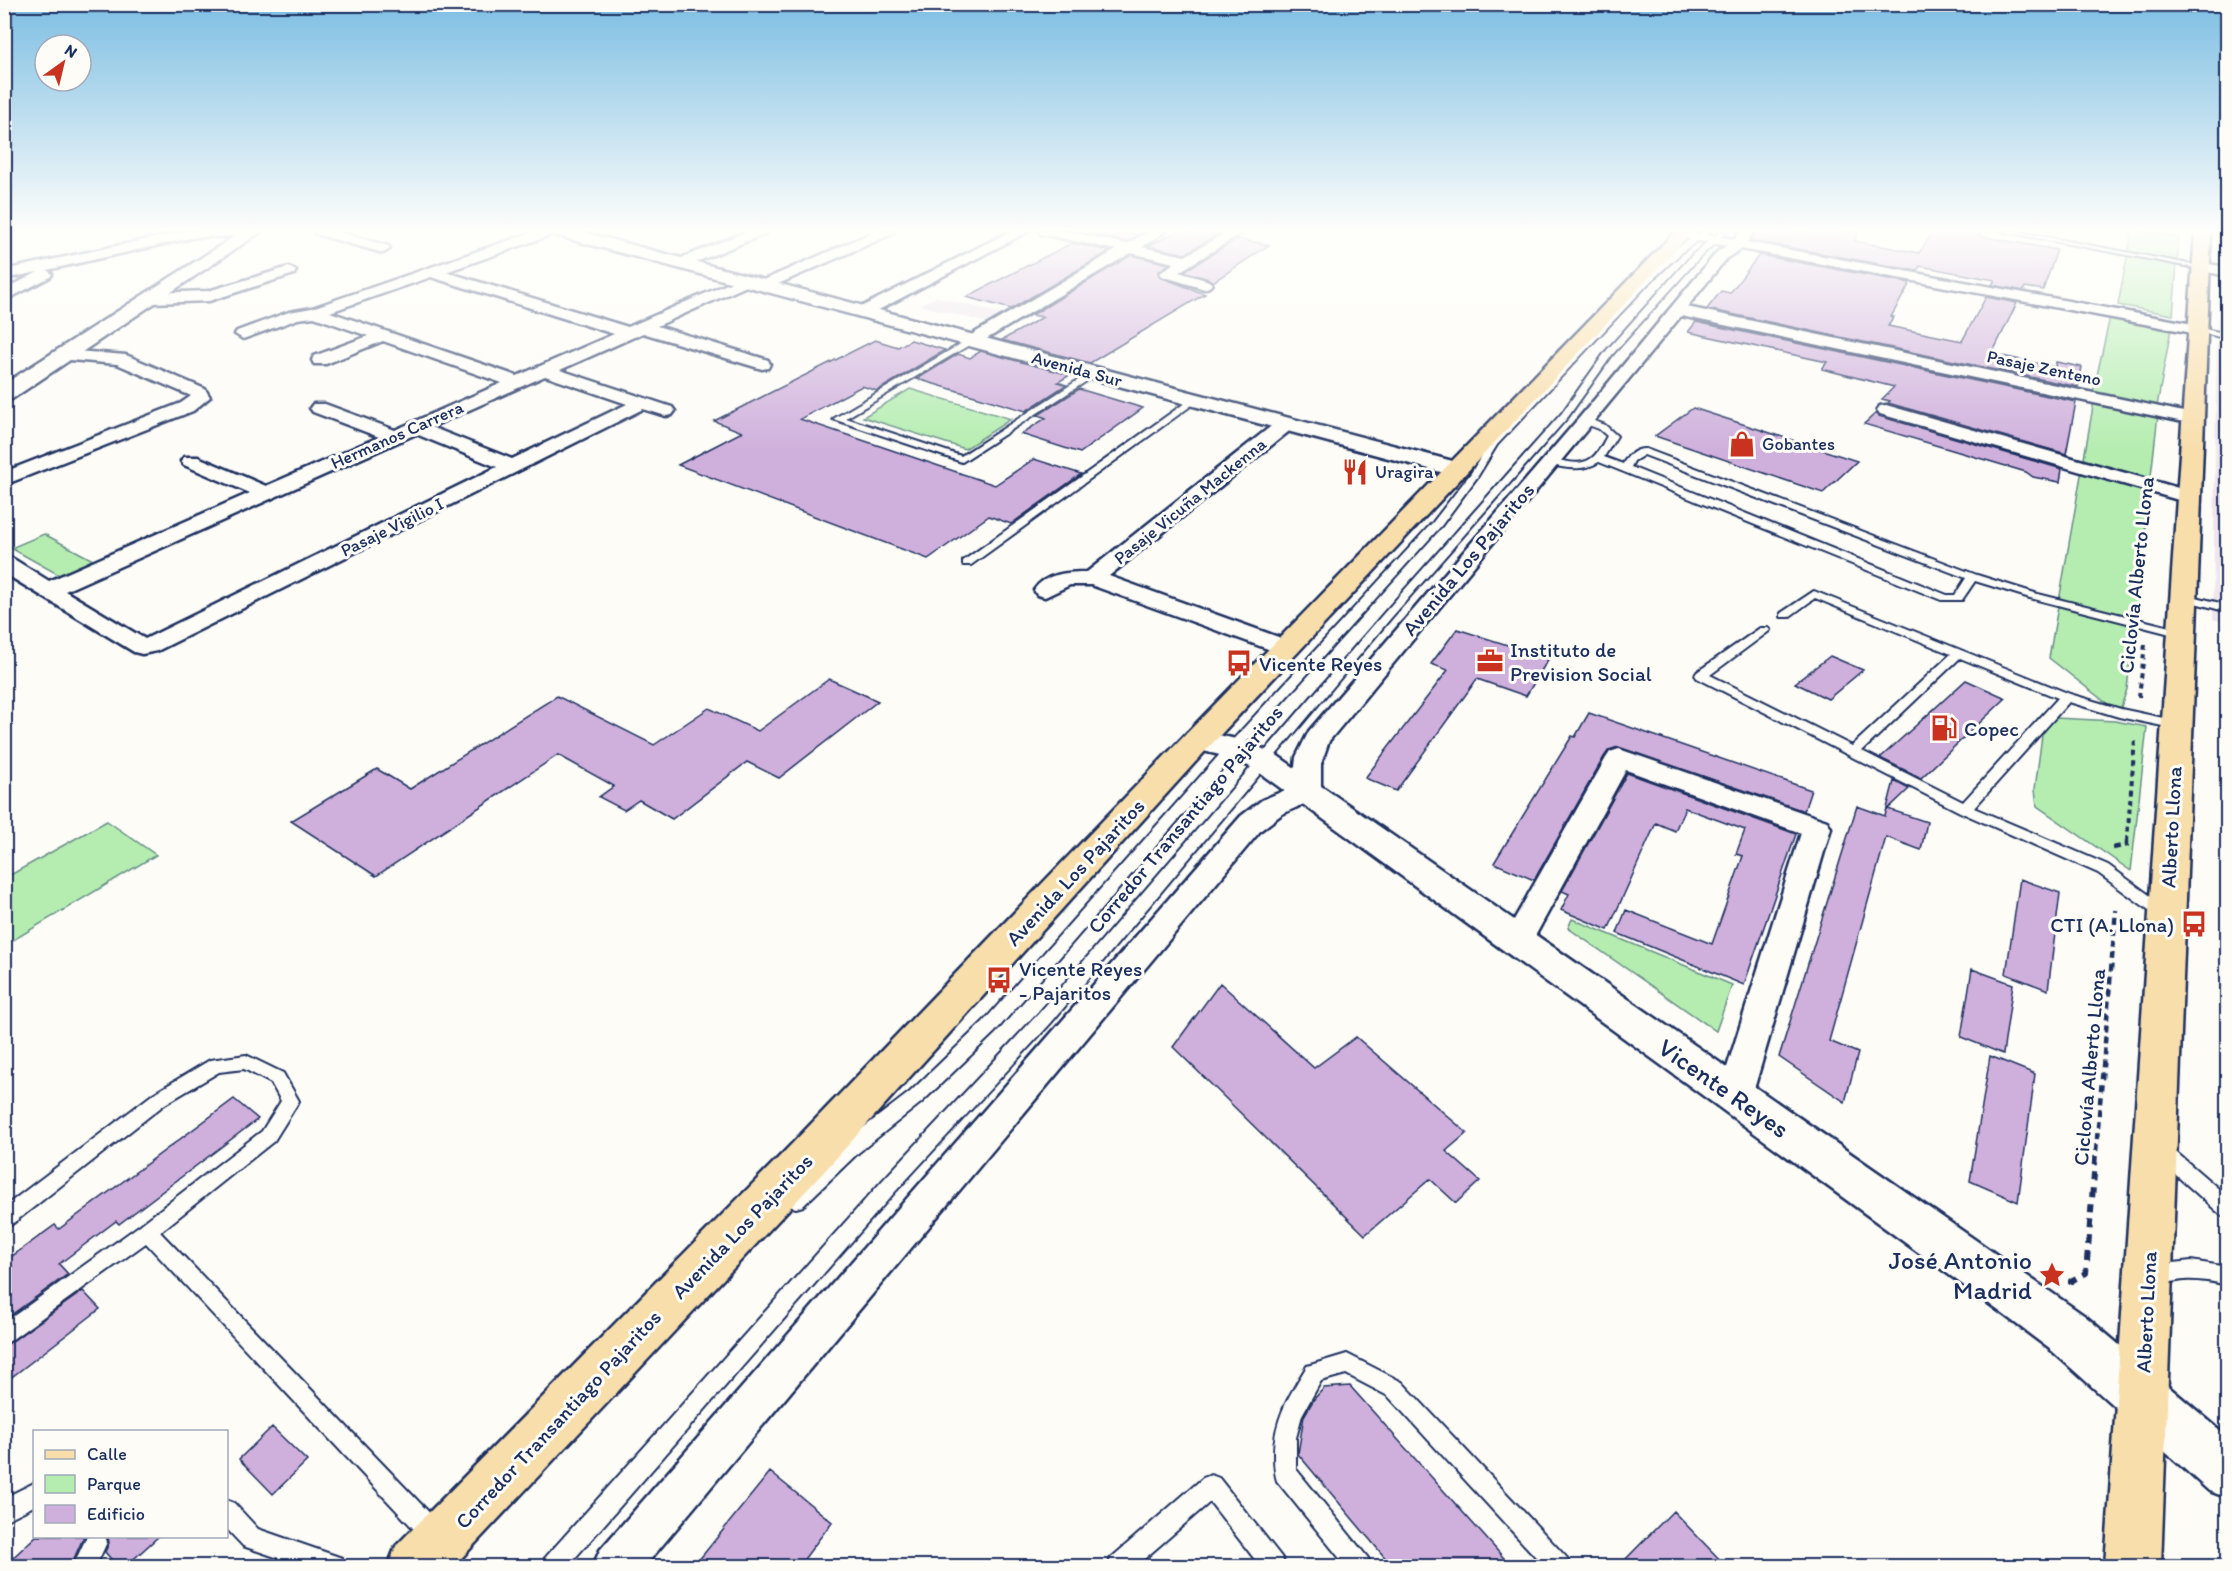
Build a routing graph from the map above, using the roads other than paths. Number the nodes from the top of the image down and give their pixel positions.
1 (142, 304) edge
2 (337, 304) edge
3 (544, 304) edge
4 (701, 304) edge
5 (834, 304) edge
6 (878, 304) edge
7 (1034, 304) edge
8 (1625, 304) edge
9 (1626, 304) edge
10 (1653, 304) edge
11 (1682, 304) edge
12 (2072, 304) edge
13 (2213, 304) edge
14 (1677, 310) junction
15 (315, 312) junction
16 (863, 312) junction
17 (635, 330) junction
18 (2212, 333) edge
19 (243, 334) dead end
20 (382, 336) junction
21 (972, 341) junction
22 (64, 356) junction
23 (320, 360) dead end
24 (762, 364) dead end
25 (544, 370) junction
26 (1095, 373) junction
27 (516, 382) junction
28 (4, 394) edge
29 (1195, 400) junction
30 (642, 403) junction
31 (319, 408) dead end
32 (1887, 410) dead end
33 (666, 411) dead end
34 (2193, 419) junction
35 (1586, 421) junction
36 (1286, 424) junction
37 (415, 428) junction
38 (395, 436) junction
39 (1598, 458) junction
40 (191, 461) dead end
41 (1550, 462) junction
42 (514, 466) junction
43 (1626, 468) junction
44 (1456, 469) junction
45 (4, 479) edge
46 (266, 493) junction
47 (2189, 497) junction
48 (4, 563) edge
49 (967, 563) dead end
50 (1973, 577) junction
51 (1093, 578) junction
52 (48, 590) junction
53 (1045, 590) dead end
54 (2184, 597) junction
55 (2228, 609) edge
56 (1785, 615) dead end
57 (1764, 630) dead end
58 (2182, 633) junction
59 (1287, 648) junction
60 (1959, 653) junction
61 (2066, 697) junction
62 (2177, 725) junction
63 (1198, 740) junction
64 (1233, 748) junction
65 (1854, 752) junction
66 (1264, 761) junction
67 (1307, 792) junction
68 (1965, 809) junction
69 (2167, 916) junction
70 (1516, 941) junction
71 (1735, 1096) junction
72 (2155, 1144) junction
73 (2228, 1209) edge
74 (780, 1215) dead end
75 (4, 1219) edge
76 (147, 1231) junction
77 (2228, 1276) edge
78 (2148, 1281) junction
79 (4, 1335) edge
80 (2141, 1395) junction
81 (2221, 1458) edge
82 (33, 1495) edge
83 (4, 1510) edge
84 (228, 1513) edge
85 (96, 1542) dead end
86 (428, 1554) edge
87 (84, 1566) edge
88 (334, 1566) edge
89 (552, 1566) edge
90 (616, 1566) edge
91 (1119, 1566) edge
92 (1274, 1566) edge
93 (1360, 1566) edge
94 (1559, 1566) edge
95 (2133, 1566) edge

1 - 22 street
2 - 15 street
3 - 17 street
4 - 17 street, Hermanos Carrera
5 - 16 street, Avenida Sur
6 - 16 street
7 - 21 street
8 - 64 lane, Corredor Transantiago Pajaritos
9 - 44 main road, Avenida Los Pajaritos
10 - 66 lane, Corredor Transantiago Pajaritos
11 - 14 street, Avenida Los Pajaritos
12 - 18 street
13 - 18 main road, Alberto Llona
14 - 34 street, Pasaje Zenteno
14 - 35 street, Avenida Los Pajaritos
15 - 19 street
15 - 20 street
16 - 21 street, Avenida Sur
17 - 24 street
17 - 25 street, Hermanos Carrera
18 - 34 main road, Alberto Llona
20 - 23 street
20 - 27 street
21 - 26 street, Avenida Sur
21 - 26 lane
22 - 28 street
22 - 45 street
25 - 27 street, Hermanos Carrera
25 - 30 street
26 - 29 street, Avenida Sur
27 - 37 street, Hermanos Carrera
29 - 36 street, Avenida Sur
29 - 49 lane
30 - 33 street
30 - 42 street, Pasaje Vigilio I
31 - 38 street
32 - 47 street
34 - 47 main road, Alberto Llona
35 - 39 lane
35 - 41 street, Avenida Los Pajaritos
36 - 44 street, Avenida Sur
36 - 51 street, Pasaje Vicuña Mackenna
37 - 38 street, Hermanos Carrera
37 - 42 street
38 - 46 street, Hermanos Carrera
39 - 41 lane
39 - 43 lane
40 - 46 street
41 - 67 street, Avenida Los Pajaritos
42 - 52 street, Pasaje Vigilio I
43 - 50 lane
43 - 50 lane
44 - 59 main road, Avenida Los Pajaritos
46 - 52 street, Hermanos Carrera
47 - 54 main road, Alberto Llona
48 - 52 street
50 - 58 lane
51 - 53 street, Pasaje Vicuña Mackenna
51 - 59 street, Pasaje Vicuña Mackenna
54 - 55 lane
54 - 58 main road, Alberto Llona
56 - 60 lane
57 - 65 lane
58 - 62 main road, Alberto Llona
59 - 63 main road, Avenida Los Pajaritos
60 - 61 lane
60 - 65 lane
61 - 62 lane
61 - 68 lane
62 - 69 main road, Alberto Llona
63 - 64 street, Vicente Reyes
63 - 86 main road, Avenida Los Pajaritos
64 - 66 street, Vicente Reyes
64 - 74 lane, Corredor Transantiago Pajaritos
65 - 68 lane
66 - 67 street, Vicente Reyes
66 - 89 lane, Corredor Transantiago Pajaritos
67 - 70 street, Vicente Reyes
67 - 90 street
68 - 69 lane
69 - 72 main road, Alberto Llona
70 - 71 street, Vicente Reyes
70 - 71 street
71 - 80 street, Vicente Reyes
72 - 73 lane
72 - 78 main road, Alberto Llona
75 - 76 lane
76 - 79 lane
76 - 86 lane
77 - 78 lane
78 - 80 main road, Alberto Llona
80 - 81 street, Vicente Reyes
80 - 95 main road, Alberto Llona
82 - 83 lane
84 - 88 lane
85 - 87 lane
91 - 92 lane
93 - 94 lane

